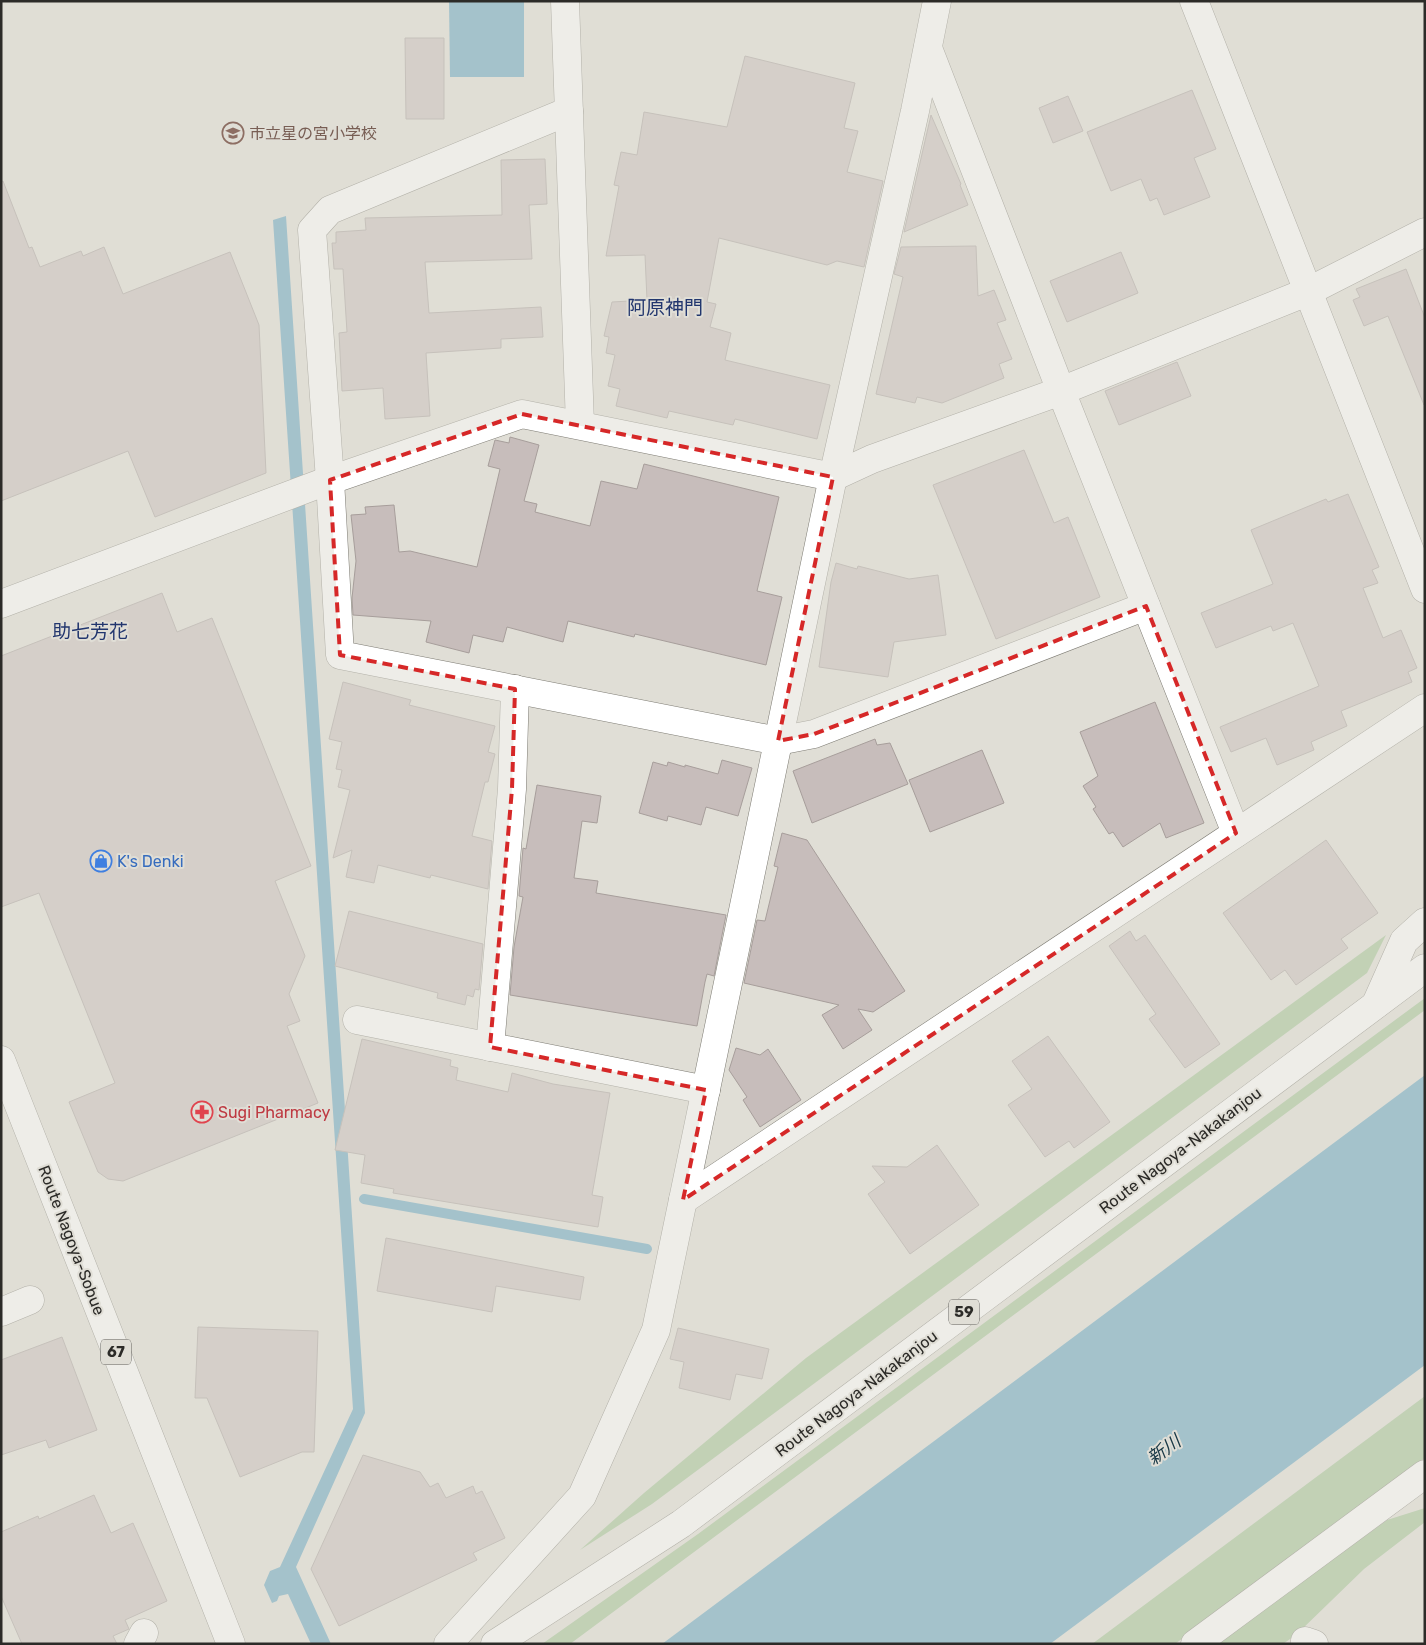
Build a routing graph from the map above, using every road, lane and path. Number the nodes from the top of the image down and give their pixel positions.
1 (565, 1) edge
2 (937, 1) edge
3 (1194, 1) edge
4 (928, 48) junction
5 (569, 111) junction
6 (1425, 232) edge
7 (1307, 292) junction
8 (1061, 391) junction
9 (580, 425) junction
10 (833, 477) junction
11 (324, 482) junction
12 (1425, 589) edge
13 (1, 604) edge
14 (1146, 606) junction
15 (515, 689) junction
16 (1425, 708) edge
17 (778, 741) junction
18 (1236, 833) junction
19 (1425, 922) edge
20 (1425, 968) edge
21 (1376, 1004) junction
22 (357, 1020) dead end
23 (490, 1047) junction
24 (1, 1060) edge
25 (706, 1090) junction
26 (682, 1200) junction
27 (30, 1300) dead end
28 (1, 1312) edge
29 (1425, 1474) edge
30 (1425, 1500) edge
31 (1377, 1509) junction
32 (231, 1644) edge
33 (448, 1644) edge
34 (495, 1644) edge
35 (1195, 1644) edge

1 - 5 street
2 - 4 street
3 - 7 street
4 - 8 street
4 - 10 street
5 - 9 street
5 - 11 street
6 - 7 street
7 - 8 street
7 - 12 street
8 - 10 street
8 - 14 street
9 - 10 street
9 - 11 street
10 - 17 street
11 - 13 street
11 - 15 street
14 - 17 street
14 - 18 street
15 - 17 street
15 - 23 street
16 - 18 street
17 - 25 street
18 - 26 street
19 - 21 street
20 - 21 street, Route Nagoya-Nakakanjou / 59
21 - 34 street, Route Nagoya-Nakakanjou / 59
22 - 23 street
23 - 25 street
24 - 32 street, Route Nagoya-Sobue / 67
25 - 26 street
26 - 33 street
27 - 28 street
29 - 31 street
30 - 31 street
31 - 35 street

